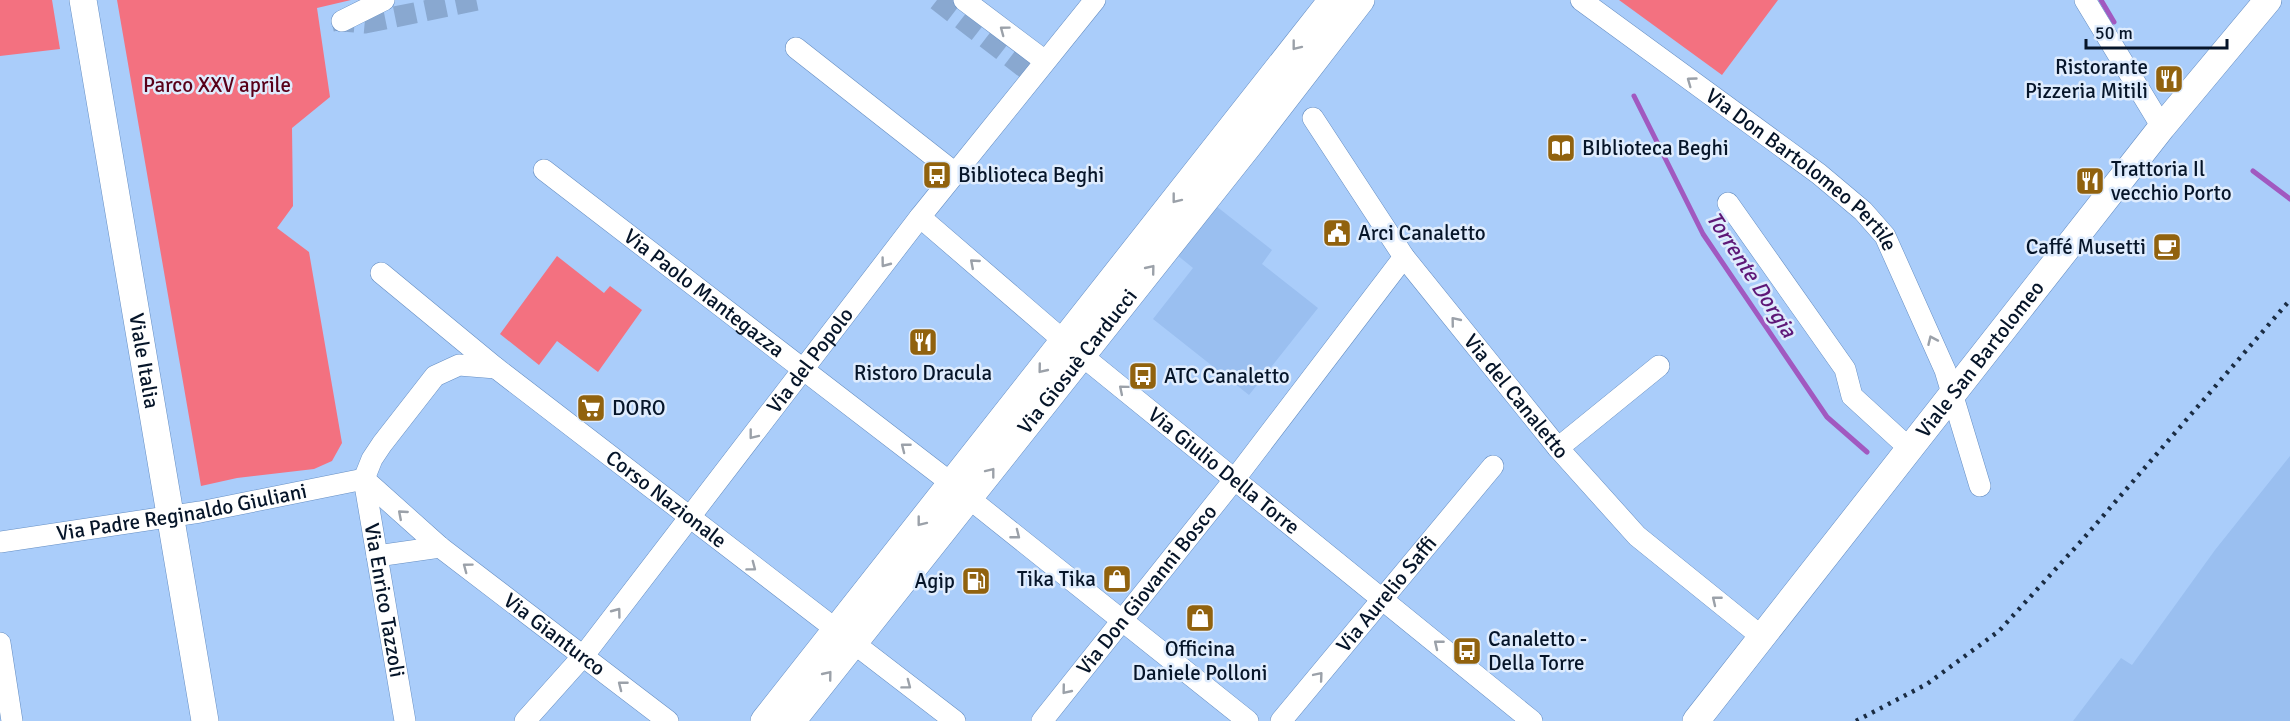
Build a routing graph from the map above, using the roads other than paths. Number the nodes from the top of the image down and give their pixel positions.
1 (82, 0) edge
2 (384, 0) edge
3 (964, 0) edge
4 (1095, 0) edge
5 (1332, 0) edge
6 (1361, 0) edge
7 (1581, 0) edge
8 (2085, 0) edge
9 (2268, 0) edge
10 (342, 21) dead end
11 (796, 48) dead end
12 (1045, 61) junction
13 (1313, 118) dead end
14 (2162, 127) junction
15 (544, 170) dead end
16 (955, 173) junction
17 (1728, 203) dead end
18 (920, 217) junction
19 (1404, 257) junction
20 (381, 273) dead end
21 (1073, 348) junction
22 (1659, 366) dead end
23 (496, 368) junction
24 (804, 369) junction
25 (1952, 394) junction
26 (1558, 448) junction
27 (1910, 449) junction
28 (1493, 466) dead end
29 (364, 479) junction
30 (1234, 480) junction
31 (1980, 486) dead end
32 (960, 491) junction
33 (170, 516) junction
34 (689, 518) junction
35 (0, 542) edge
36 (440, 547) junction
37 (377, 556) junction
38 (1384, 600) junction
39 (1122, 620) junction
40 (844, 637) junction
41 (1762, 637) junction
42 (0, 643) edge
43 (584, 655) junction
44 (12, 721) edge
45 (205, 721) edge
46 (405, 721) edge
47 (525, 721) edge
48 (668, 721) edge
49 (764, 721) edge
50 (792, 721) edge
51 (955, 721) edge
52 (1042, 721) edge
53 (1248, 721) edge
54 (1281, 721) edge
55 (1532, 721) edge
56 (1696, 721) edge

1 - 33 main road, Viale Italia
2 - 10 street
12 -> 3 street
4 - 12 street, Via del Popolo
5 -> 21 main road, Via Giosuè Carducci
21 -> 6 main road, Via Giosuè Carducci
25 -> 7 street, Via Don Bartolomeo Pertile
8 - 14 street
9 - 14 main road, Viale San Bartolomeo
11 - 16 street
12 - 16 street, Via del Popolo
13 - 19 street, Via del Canaletto
14 - 25 main road, Viale San Bartolomeo
15 - 24 street, Via Paolo Mantegazza
16 - 18 street, Via del Popolo
17 - 27 street
21 -> 18 street, Via Giulio Della Torre
18 -> 24 street, Via del Popolo
26 -> 19 street, Via del Canaletto
19 - 30 street, Via Don Giovanni Bosco
20 - 23 street, Corso Nazionale
30 -> 21 street, Via Giulio Della Torre
21 - 32 main road, Via Giosuè Carducci
22 - 26 street
23 - 29 street
23 - 34 street, Corso Nazionale
32 -> 24 street, Via Paolo Mantegazza
24 -> 34 street, Via del Popolo
25 - 27 main road, Viale San Bartolomeo
25 - 31 street, Via Don Bartolomeo Pertile
41 -> 26 street, Via del Canaletto
27 - 41 main road, Viale San Bartolomeo
28 - 38 street, Via Aurelio Saffi
29 - 33 street, Via Padre Reginaldo Giuliani
36 -> 29 street, Via Gianturco
29 - 37 street, Via Enrico Tazzoli
30 - 38 street, Via Giulio Della Torre
30 - 39 street, Via Don Giovanni Bosco
32 -> 39 street, Via Paolo Mantegazza
32 - 40 main road, Via Giosuè Carducci
33 - 35 street, Via Padre Reginaldo Giuliani
33 - 45 main road, Viale Italia
34 -> 40 street, Corso Nazionale
43 -> 34 street, Via del Popolo
36 - 37 street
43 -> 36 street, Via Gianturco
37 - 46 street, Via Enrico Tazzoli
54 -> 38 street, Via Aurelio Saffi
55 -> 38 street, Via Giulio Della Torre
39 -> 52 street, Via Don Giovanni Bosco
39 - 53 street, Via Paolo Mantegazza
40 - 49 main road, Via Giosuè Carducci
50 -> 40 main road, Via Giosuè Carducci
40 -> 51 street, Corso Nazionale
41 - 56 main road, Viale San Bartolomeo
42 - 44 street
43 - 47 street, Via del Popolo
48 -> 43 street, Via Gianturco

